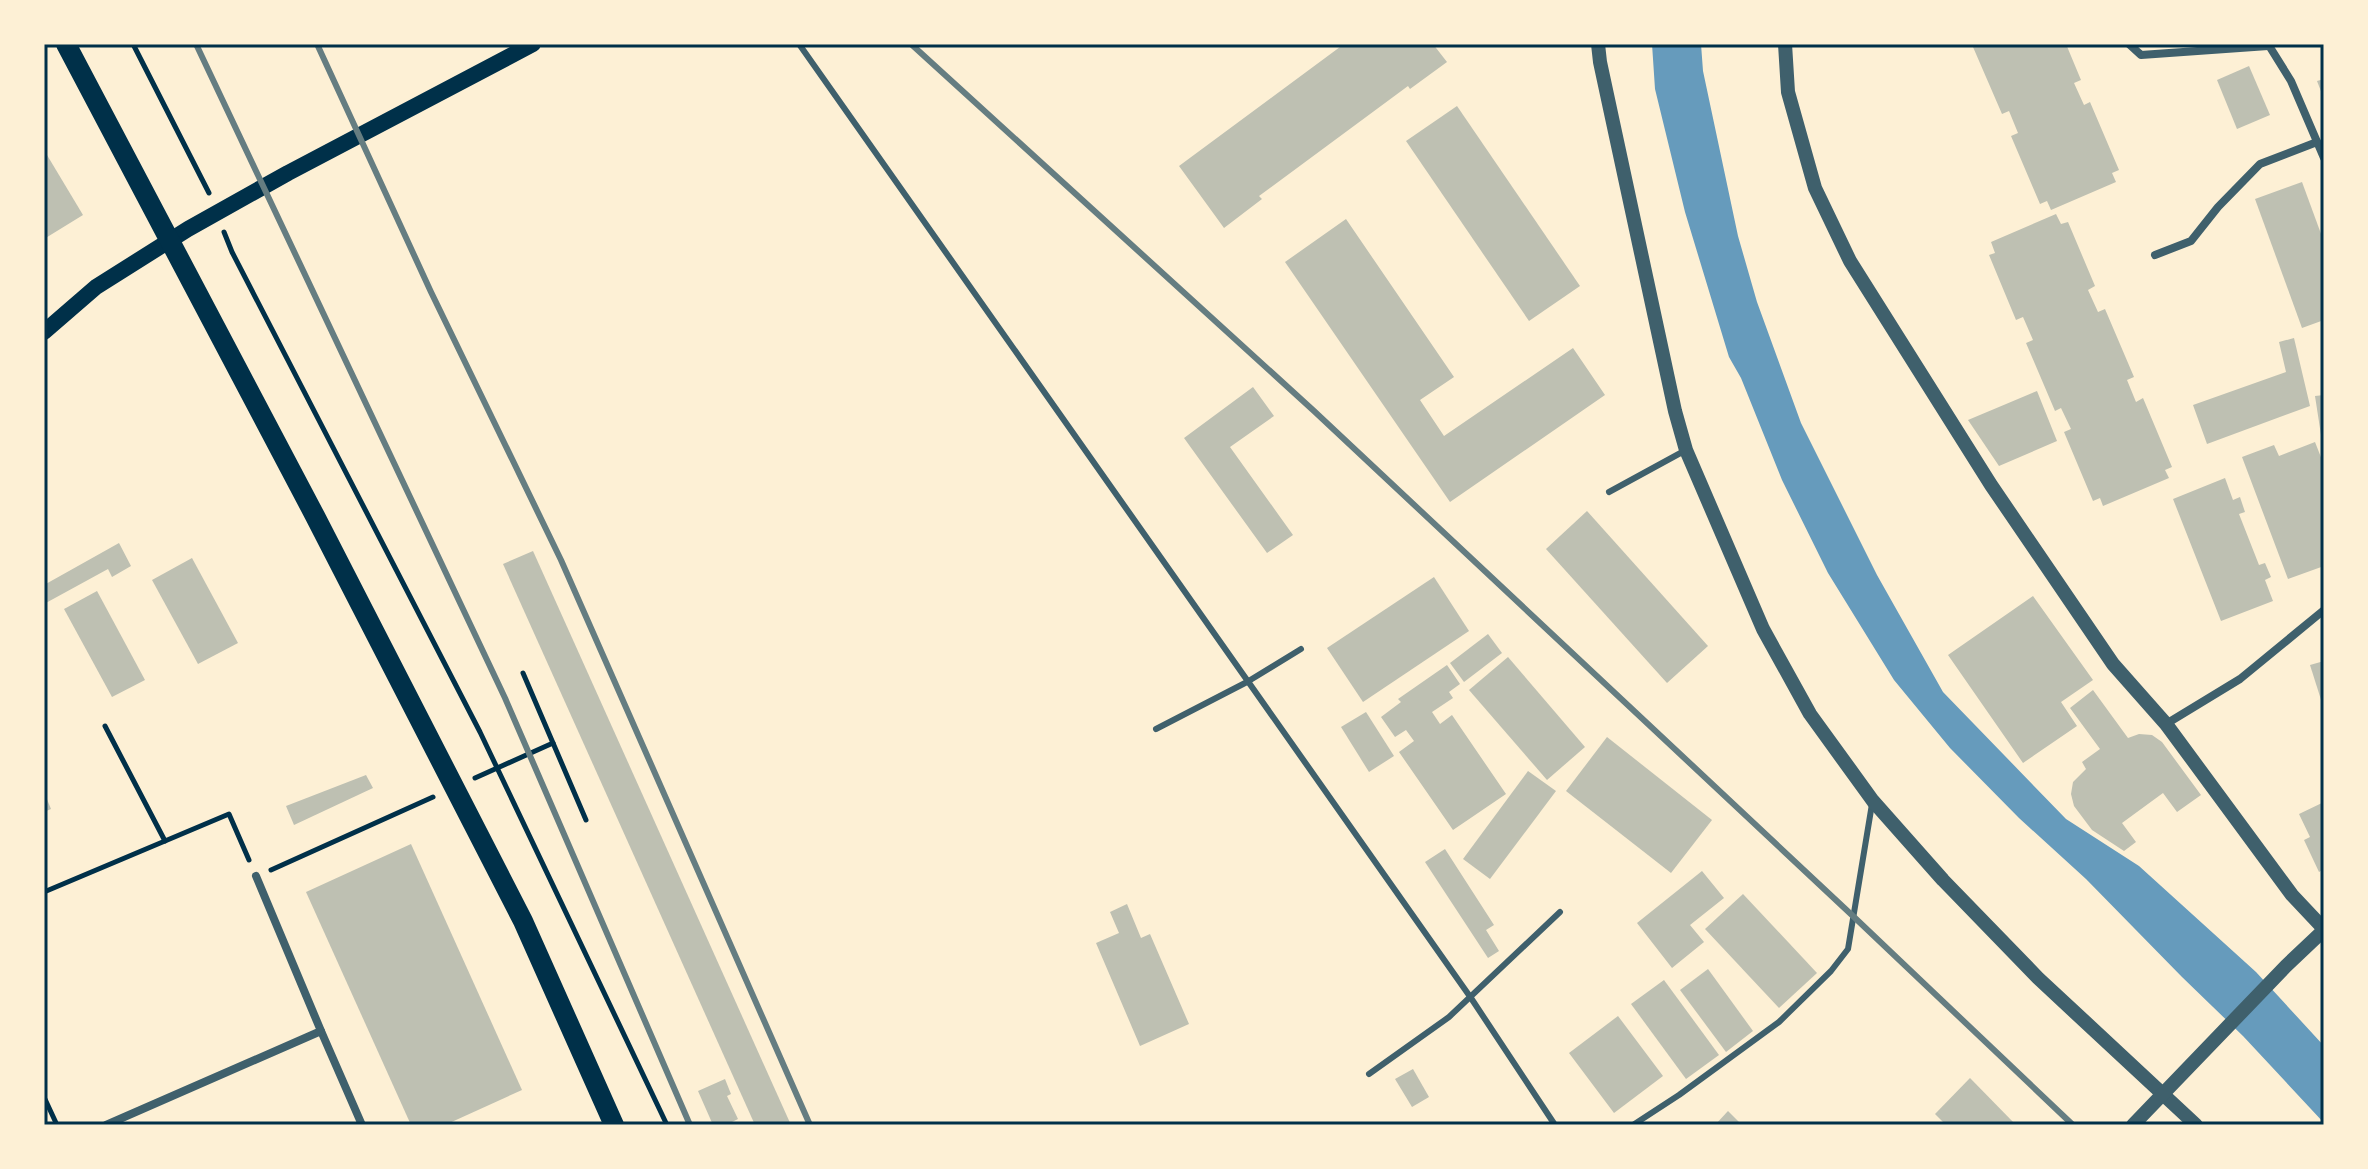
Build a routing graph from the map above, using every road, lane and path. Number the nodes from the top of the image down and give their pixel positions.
1 (66, 44) edge
2 (133, 44) edge
3 (533, 44) edge
4 (799, 44) edge
5 (1598, 44) edge
6 (1785, 44) edge
7 (2129, 44) edge
8 (2268, 45) edge
9 (2317, 142) junction
10 (2324, 158) edge
11 (209, 194) dead end
12 (221, 223) dead end
13 (2155, 255) dead end
14 (44, 332) edge
15 (1686, 450) junction
16 (1609, 492) dead end
17 (2324, 610) edge
18 (1301, 649) dead end
19 (523, 673) dead end
20 (1247, 682) junction
21 (2166, 724) junction
22 (105, 726) dead end
23 (1156, 729) dead end
24 (1873, 801) junction
25 (395, 814) dead end
26 (586, 820) dead end
27 (165, 841) junction
28 (256, 876) junction
29 (44, 892) edge
30 (1560, 912) dead end
31 (2324, 930) edge
32 (1471, 998) junction
33 (321, 1031) junction
34 (1369, 1074) dead end
35 (2164, 1094) junction
36 (44, 1097) edge
37 (57, 1125) edge
38 (106, 1125) edge
39 (362, 1125) edge
40 (614, 1125) edge
41 (667, 1125) edge
42 (1555, 1125) edge
43 (1633, 1125) edge
44 (2133, 1125) edge
45 (2196, 1125) edge

1 - 40 main road
2 - 11 path
3 - 14 main road
4 - 20 lane
5 - 15 street
6 - 21 street
7 - 8 street
8 - 9 street
9 - 10 street
9 - 13 street
12 - 41 path
15 - 16 lane
15 - 24 street
17 - 21 street
18 - 20 lane
19 - 26 path
20 - 23 lane
20 - 32 lane
21 - 31 street
22 - 27 path
24 - 35 street
24 - 43 lane
25 - 28 path
27 - 28 path
27 - 29 path
28 - 33 street
30 - 32 lane
31 - 35 street
32 - 34 lane
32 - 42 lane
33 - 38 street
33 - 39 street
35 - 44 street
35 - 45 street
36 - 37 path

